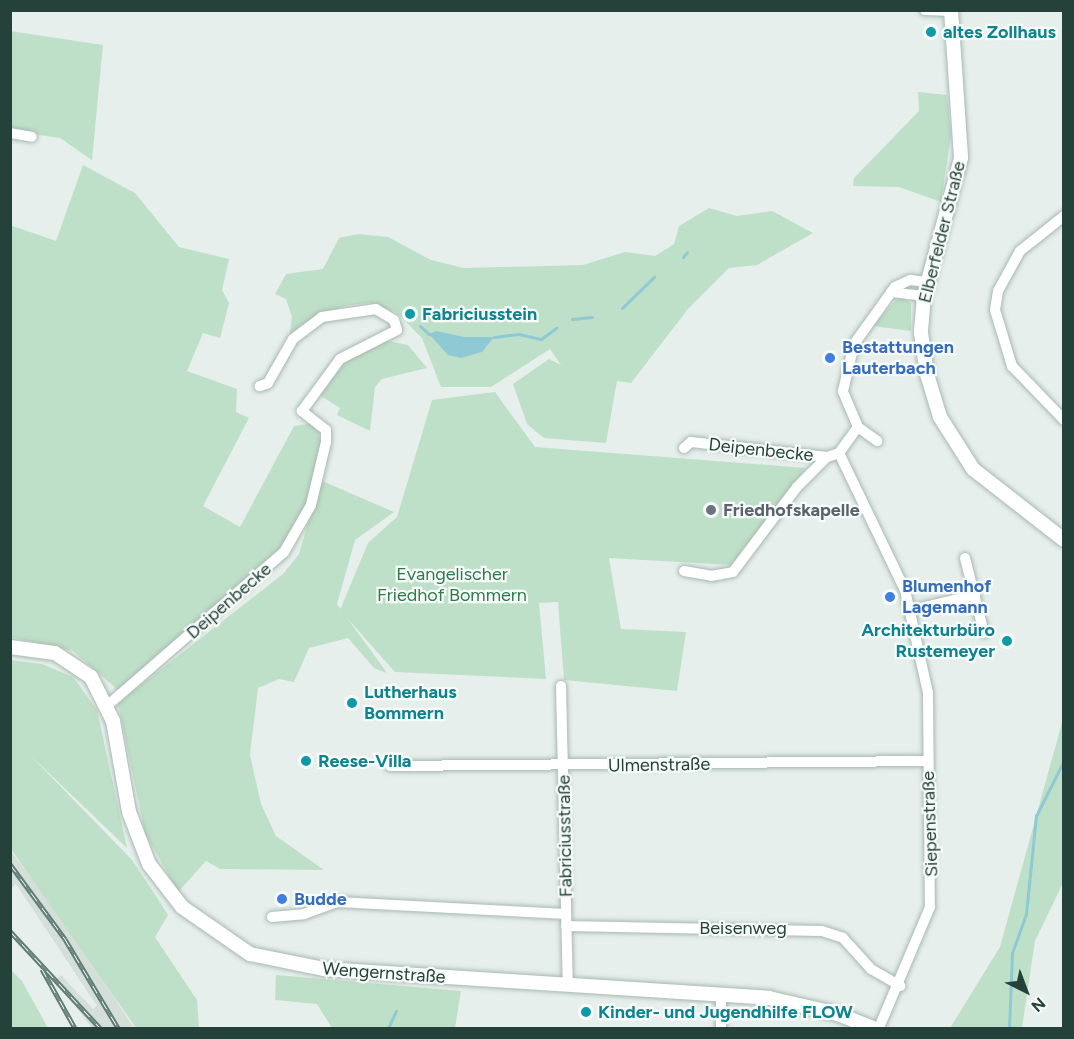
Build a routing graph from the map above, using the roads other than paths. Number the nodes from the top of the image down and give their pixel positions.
1 (925, 10) edge
2 (951, 11) edge
3 (10, 133) edge
4 (32, 137) dead end
5 (1064, 216) edge
6 (926, 289) junction
7 (260, 386) dead end
8 (1064, 420) edge
9 (858, 427) junction
10 (877, 441) dead end
11 (684, 448) dead end
12 (839, 453) junction
13 (827, 457) junction
14 (1064, 540) edge
15 (965, 558) dead end
16 (684, 571) dead end
17 (975, 595) junction
18 (912, 610) junction
19 (984, 633) dead end
20 (10, 647) edge
21 (561, 686) dead end
22 (108, 705) junction
23 (927, 761) junction
24 (390, 766) dead end
25 (564, 766) junction
26 (272, 917) dead end
27 (566, 920) junction
28 (568, 986) junction
29 (900, 986) junction
30 (721, 994) junction
31 (721, 1029) edge
32 (872, 1029) edge
33 (879, 1029) edge

1 - 2 street
2 - 6 main road, Elberfelder Straße
3 - 4 street
5 - 8 street
6 - 9 street
6 - 14 main road, Elberfelder Straße
7 - 22 street, Deipenbecke
9 - 10 street
9 - 12 street
11 - 13 street, Deipenbecke
12 - 13 street, Deipenbecke
12 - 18 street, Siepenstraße
13 - 16 street
15 - 17 street
17 - 18 street
17 - 19 street
18 - 23 street, Siepenstraße
20 - 22 main road, Wengernstraße
21 - 25 street, Fabriciusstraße
22 - 28 main road, Wengernstraße
23 - 25 street, Ulmenstraße
23 - 29 street, Siepenstraße
24 - 25 street, Ulmenstraße
25 - 27 street, Fabriciusstraße
26 - 27 street, Beisenweg
27 - 28 street, Fabriciusstraße
27 - 29 street, Beisenweg
28 - 30 main road, Wengernstraße
29 - 33 street, Siepenstraße
30 - 31 street
30 - 32 main road, Wengernstraße

